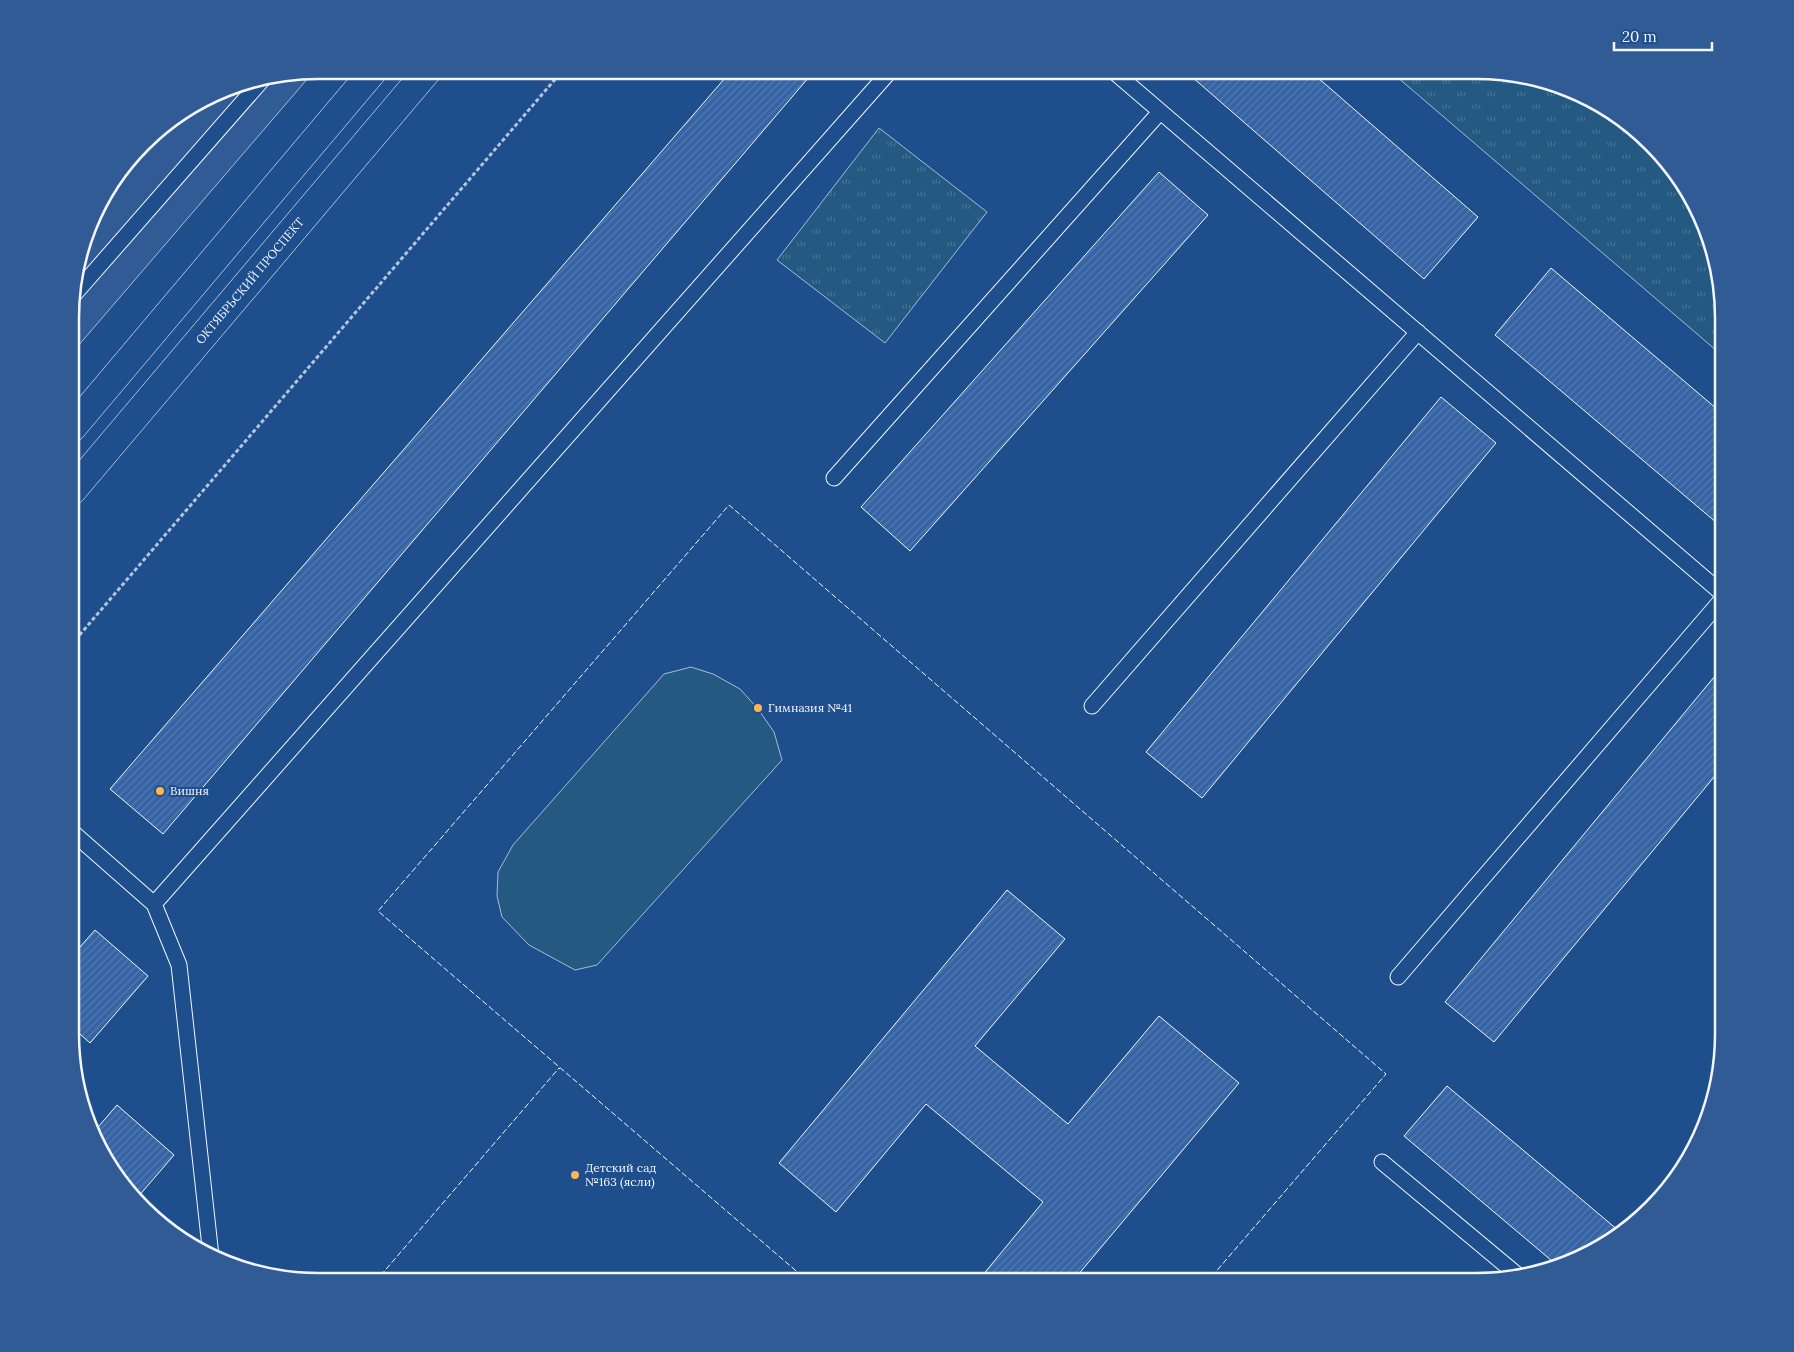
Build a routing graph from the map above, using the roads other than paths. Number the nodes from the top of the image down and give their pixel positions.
1 (366, 79) edge
2 (420, 79) edge
3 (883, 79) edge
4 (1122, 79) edge
5 (256, 87) edge
6 (1160, 112) junction
7 (81, 287) edge
8 (1418, 332) junction
9 (79, 420) edge
10 (834, 478) dead end
11 (79, 484) edge
12 (1715, 588) edge
13 (1715, 607) edge
14 (1092, 706) dead end
15 (79, 838) edge
16 (154, 904) junction
17 (1398, 977) dead end
18 (1382, 1162) dead end
19 (210, 1248) edge
20 (1512, 1270) edge

1 - 9 main road
2 - 11 main road, ОКТЯБРЬСКИЙ ПРОСПЕКТ
3 - 16 lane
4 - 6 lane
5 - 7 lane
6 - 8 lane
6 - 10 lane
8 - 12 lane
8 - 14 lane
13 - 17 lane
15 - 16 lane
16 - 19 lane
18 - 20 lane

